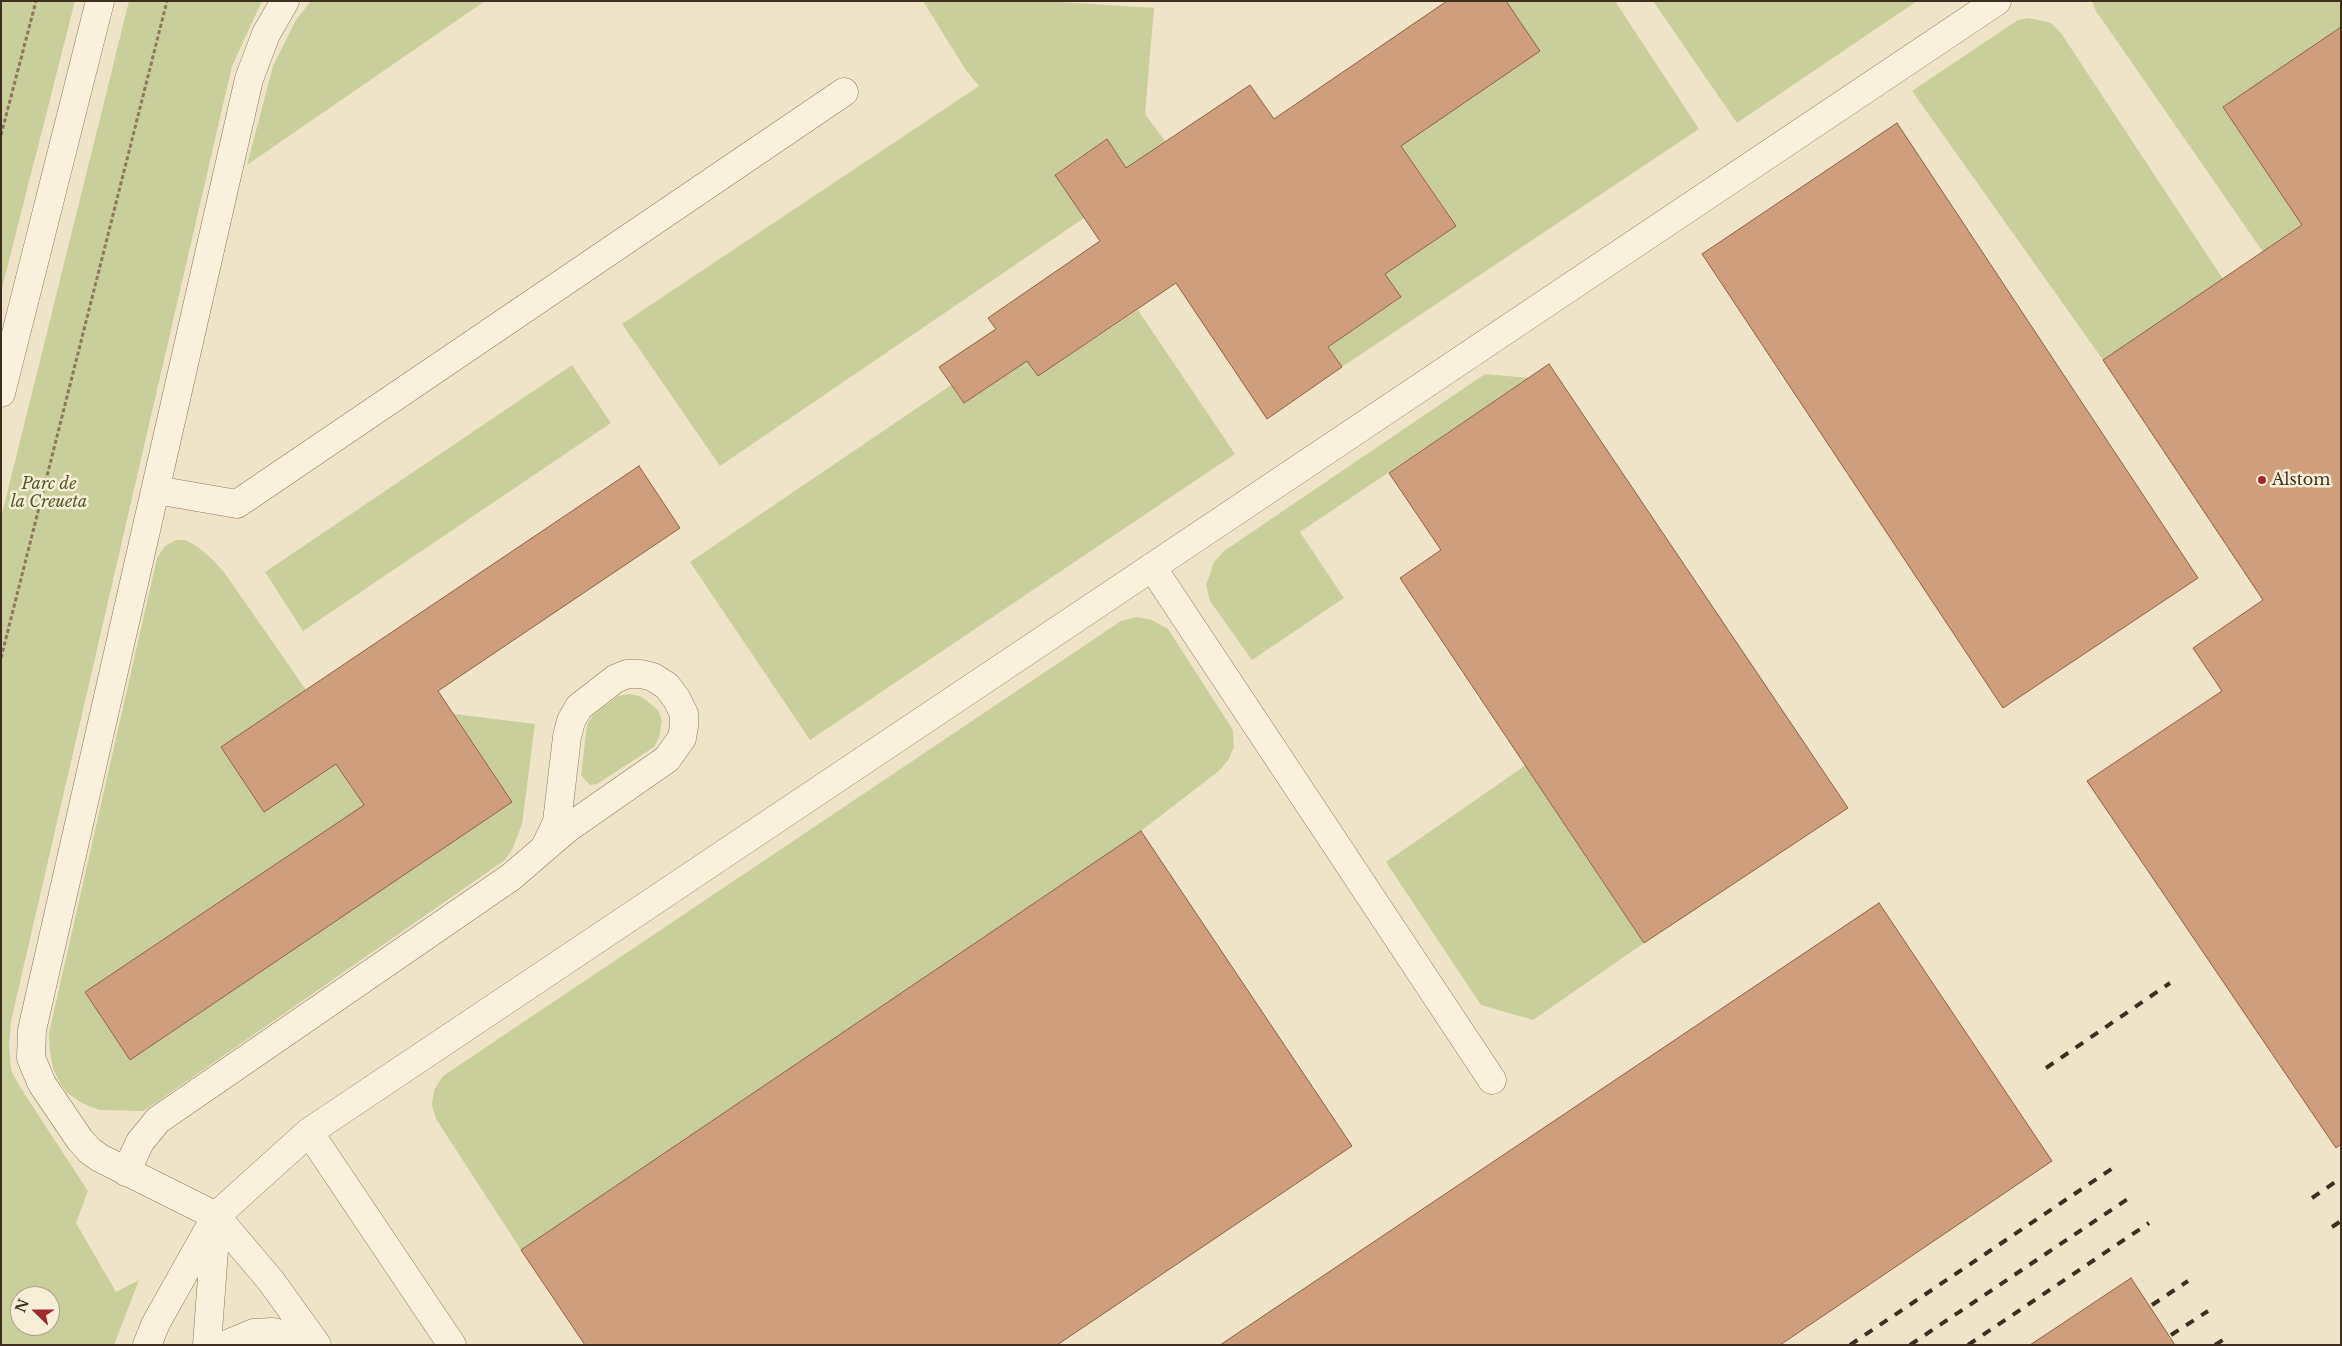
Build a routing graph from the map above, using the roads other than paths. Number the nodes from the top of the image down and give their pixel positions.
1 (100, 1) edge
2 (285, 1) edge
3 (1997, 1) edge
4 (844, 92) dead end
5 (1, 392) edge
6 (156, 490) junction
7 (1152, 567) junction
8 (545, 847) junction
9 (1492, 1080) dead end
10 (309, 1132) junction
11 (126, 1172) junction
12 (216, 1216) junction
13 (147, 1345) edge
14 (207, 1345) edge
15 (225, 1345) edge
16 (308, 1345) edge
17 (317, 1345) edge
18 (452, 1345) edge

1 - 5 street
2 - 6 street
3 - 7 street
4 - 6 street
6 - 11 street
7 - 9 street
7 - 10 street
8 - 8 street
8 - 11 street
10 - 12 street
10 - 18 street
11 - 12 street
12 - 13 street
12 - 14 street
12 - 17 street
15 - 16 street

